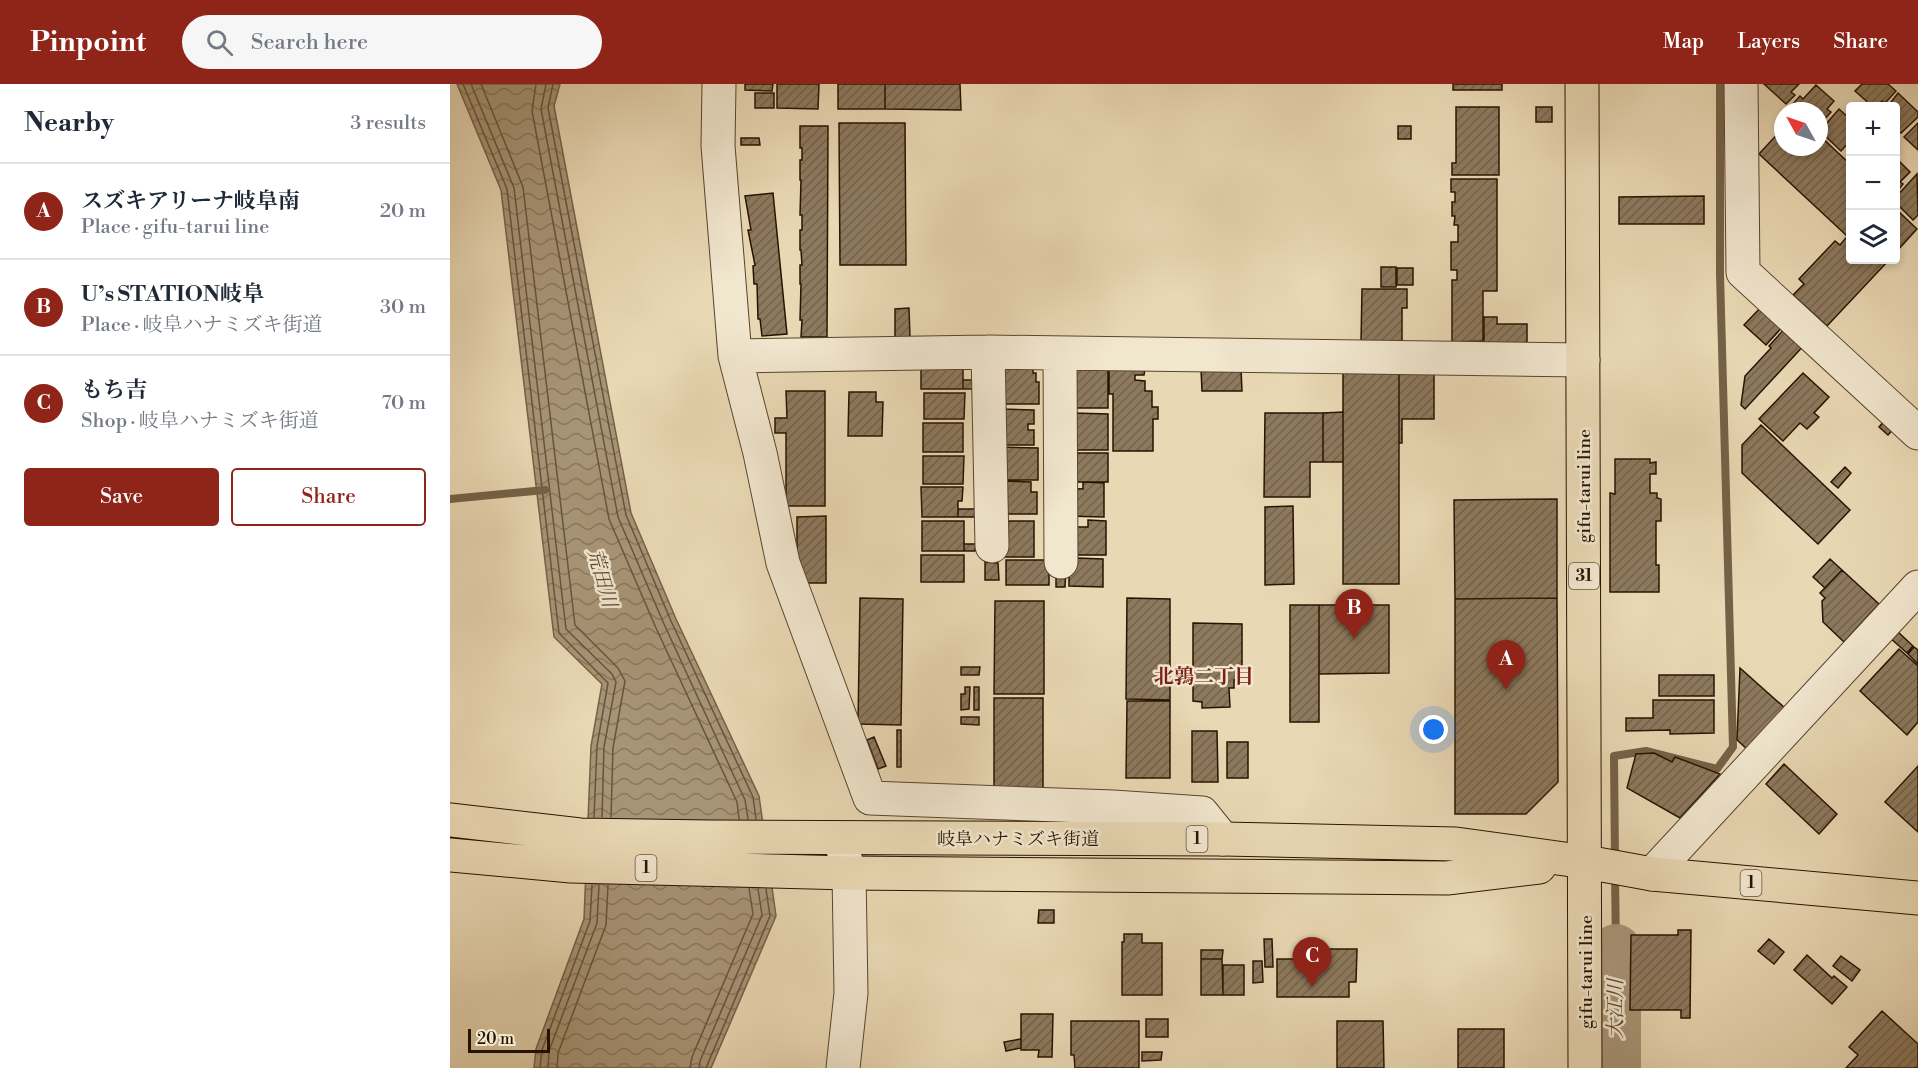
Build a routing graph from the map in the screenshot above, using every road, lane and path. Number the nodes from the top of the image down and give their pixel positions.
1 (719, 84) edge
2 (1582, 84) edge
3 (1741, 84) edge
4 (988, 352) junction
5 (1060, 354) junction
6 (735, 356) junction
7 (1583, 360) junction
8 (1918, 433) edge
9 (992, 546) dead end
10 (1061, 562) dead end
11 (1918, 587) edge
12 (450, 820) edge
13 (840, 838) junction
14 (1223, 839) junction
15 (465, 857) edge
16 (1586, 862) junction
17 (849, 873) junction
18 (1652, 874) junction
19 (1918, 898) edge
20 (848, 1026) junction
21 (843, 1068) edge
22 (858, 1068) edge
23 (1586, 1068) edge

1 - 6 street
2 - 7 main road, gifu-tarui line / 31
3 - 8 street
4 - 5 street
4 - 6 street
4 - 9 street
5 - 7 street
5 - 10 street
6 - 14 street
7 - 16 main road, gifu-tarui line / 31
11 - 18 street
12 - 13 main road, 岐阜ハナミズキ街道 / 1
13 - 14 main road, 岐阜ハナミズキ街道 / 1
13 - 17 street
14 - 16 main road, 岐阜ハナミズキ街道 / 1
15 - 17 main road, 岐阜ハナミズキ街道 / 1
16 - 17 main road, 岐阜ハナミズキ街道 / 1
16 - 18 main road, 岐阜ハナミズキ街道 / 1
16 - 23 main road, gifu-tarui line / 31
17 - 20 street
18 - 19 main road, 岐阜ハナミズキ街道 / 1
20 - 21 street
20 - 22 street

